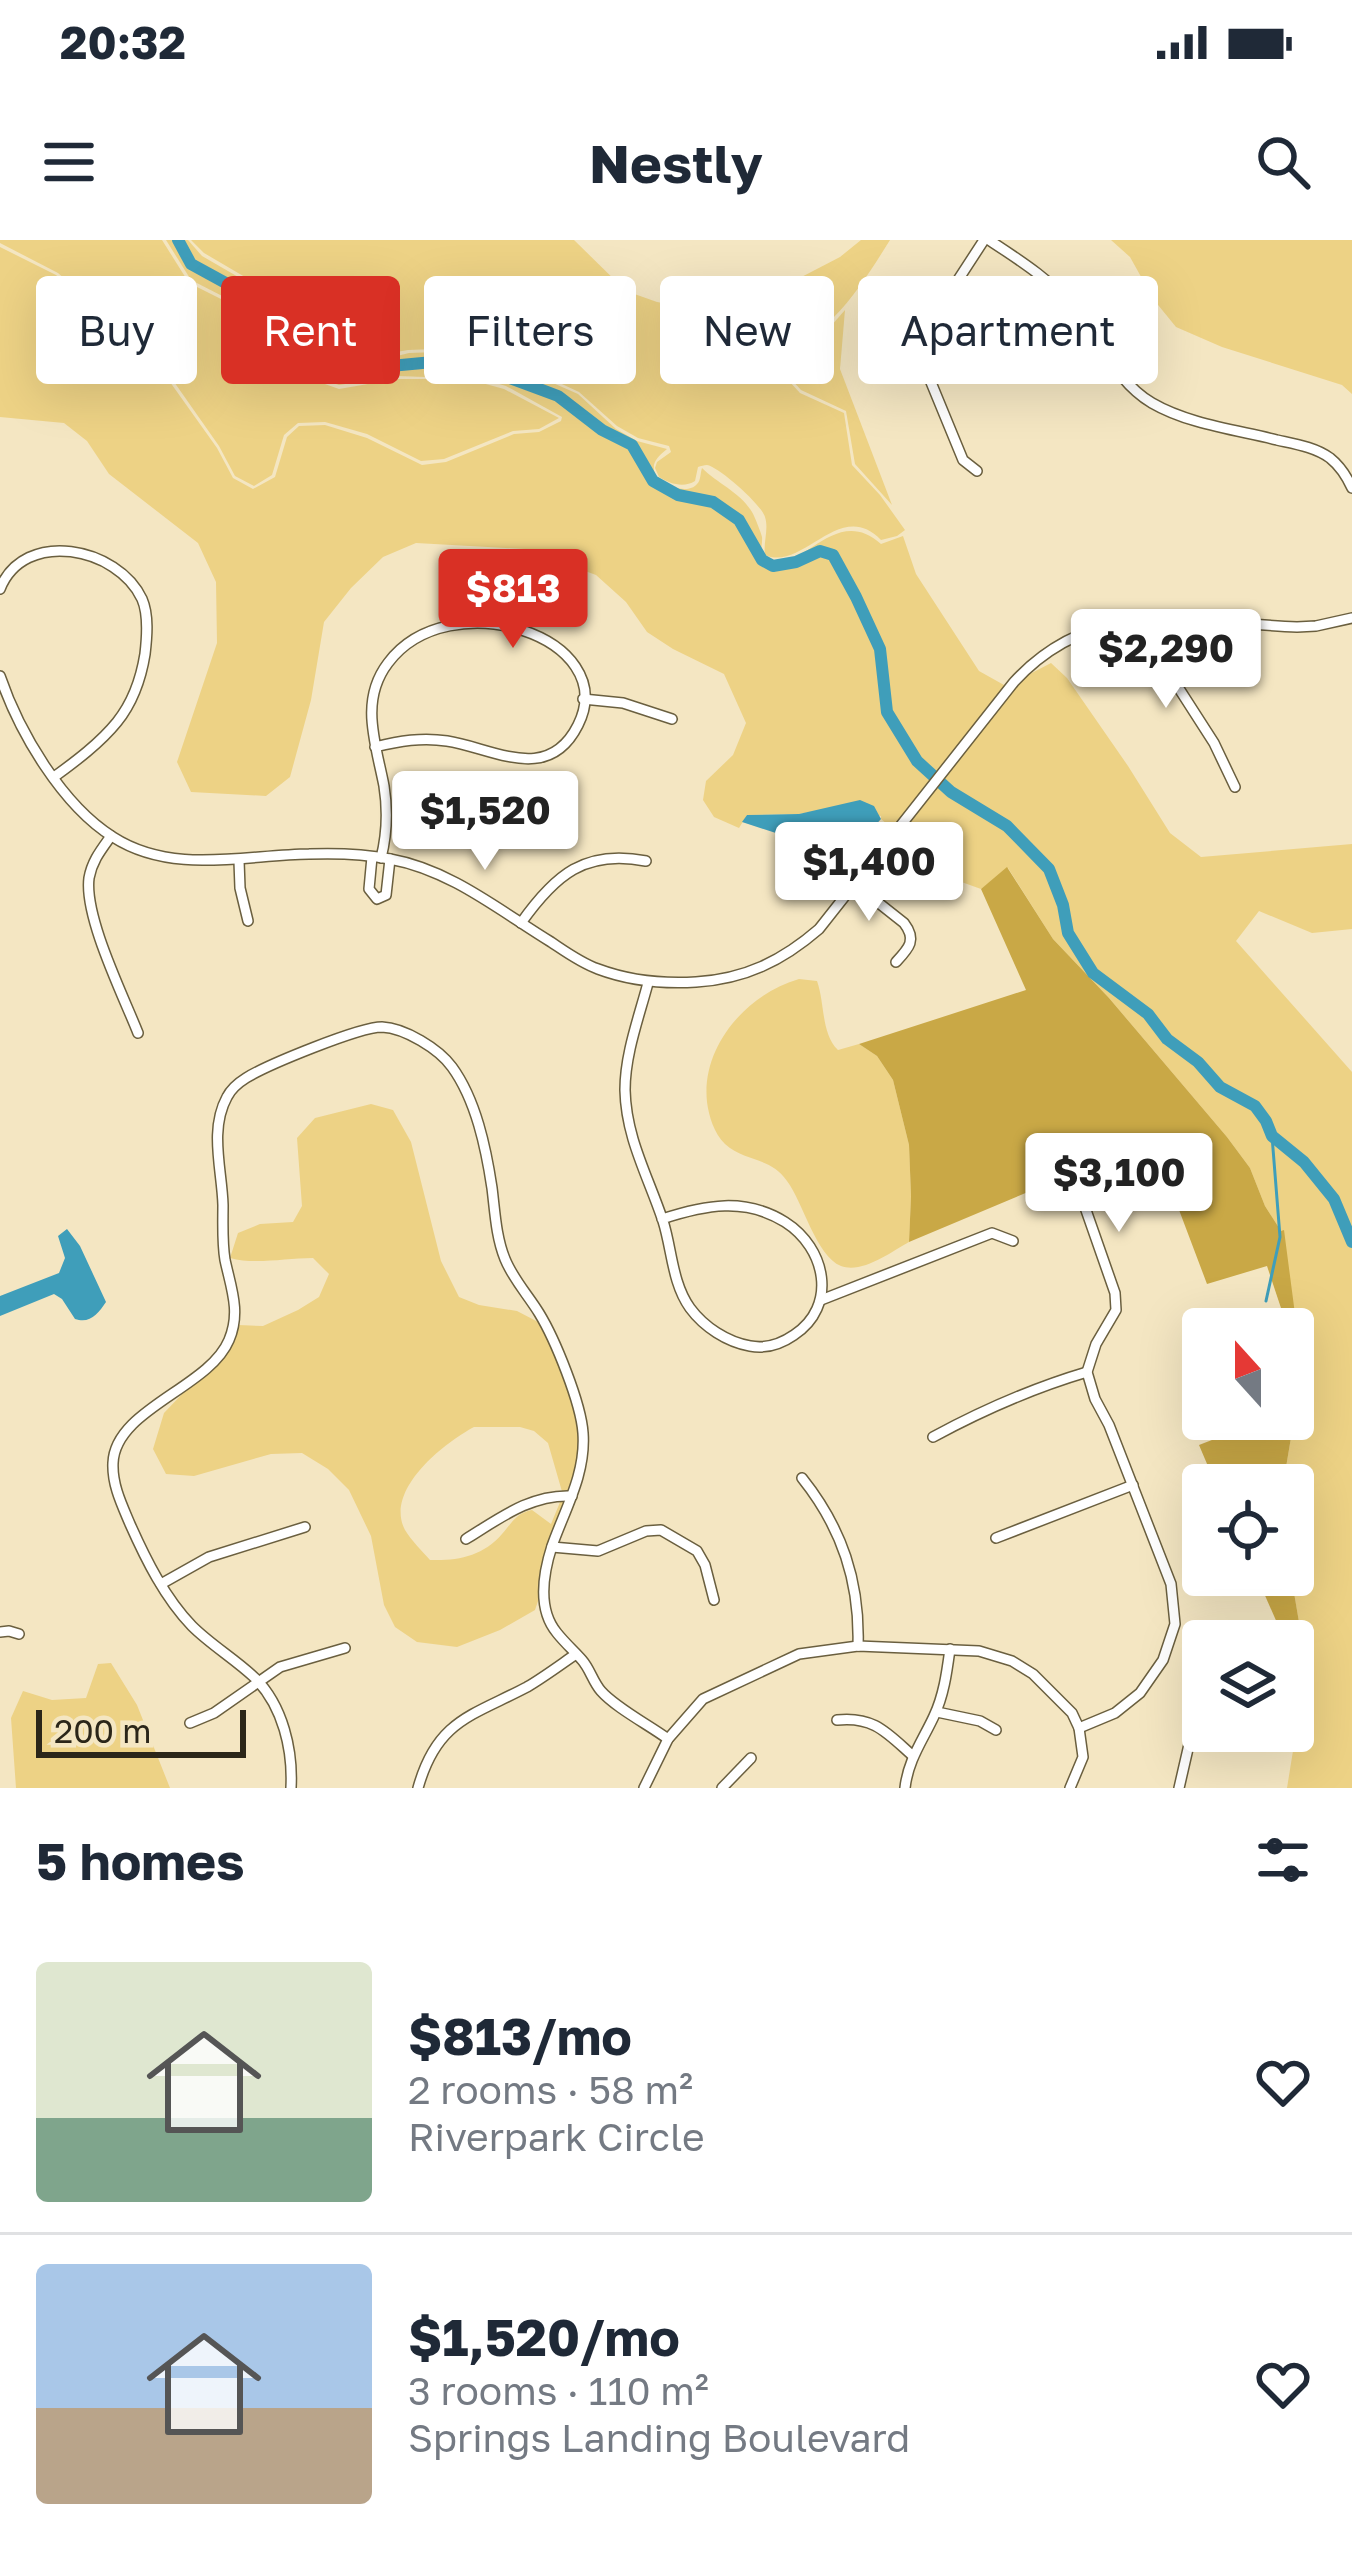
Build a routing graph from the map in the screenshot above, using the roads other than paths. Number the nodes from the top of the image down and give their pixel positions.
1 (986, 240) edge
2 (977, 471) dead end
3 (1352, 488) edge
4 (3, 573) edge
5 (0, 589) edge
6 (1174, 618) junction
7 (1352, 618) edge
8 (0, 676) edge
9 (583, 699) junction
10 (673, 719) dead end
11 (375, 747) junction
12 (54, 777) junction
13 (1235, 787) dead end
14 (111, 836) junction
15 (381, 858) junction
16 (239, 861) junction
17 (646, 861) dead end
18 (856, 885) junction
19 (248, 920) dead end
20 (521, 923) junction
21 (896, 962) dead end
22 (648, 982) junction
23 (137, 1033) dead end
24 (1081, 1193) dead end
25 (662, 1219) junction
26 (1012, 1240) dead end
27 (821, 1300) junction
28 (1087, 1372) junction
29 (933, 1437) dead end
30 (802, 1478) dead end
31 (1133, 1484) junction
32 (572, 1496) junction
33 (305, 1527) dead end
34 (996, 1538) dead end
35 (466, 1539) dead end
36 (552, 1547) junction
37 (161, 1584) junction
38 (714, 1600) dead end
39 (0, 1632) edge
40 (19, 1634) dead end
41 (858, 1646) junction
42 (345, 1648) dead end
43 (950, 1649) junction
44 (576, 1654) junction
45 (259, 1681) junction
46 (937, 1712) junction
47 (837, 1720) dead end
48 (190, 1723) dead end
49 (1079, 1728) junction
50 (996, 1730) dead end
51 (668, 1738) junction
52 (1187, 1752) edge
53 (913, 1756) junction
54 (751, 1757) dead end
55 (291, 1788) edge
56 (418, 1788) edge
57 (644, 1788) edge
58 (722, 1788) edge
59 (905, 1788) edge
60 (1070, 1788) edge
61 (1179, 1788) edge

1 - 2 street
1 - 3 street
4 - 5 street
4 - 12 street
6 - 7 street
6 - 13 street
6 - 18 street
8 - 12 street
9 - 10 street
9 - 11 street
9 - 11 street
11 - 15 street
12 - 14 street
14 - 16 street
14 - 23 street
15 - 16 street
15 - 20 street
16 - 19 street
17 - 20 street
18 - 21 street
18 - 22 street
20 - 22 street
22 - 25 street
24 - 28 street
25 - 27 street
25 - 27 street
26 - 27 street
28 - 29 street
28 - 31 street
30 - 41 street
31 - 34 street
31 - 49 street
32 - 35 street
32 - 36 street
32 - 37 street
33 - 37 street
36 - 38 street
36 - 44 street
37 - 45 street
39 - 40 street
41 - 43 street
41 - 51 street
42 - 45 street
43 - 46 street
43 - 49 street
44 - 51 street
44 - 56 street
45 - 48 street
45 - 55 street
46 - 50 street
46 - 53 street
47 - 53 street
49 - 60 street
51 - 57 street
52 - 61 street
53 - 59 street
54 - 58 street

